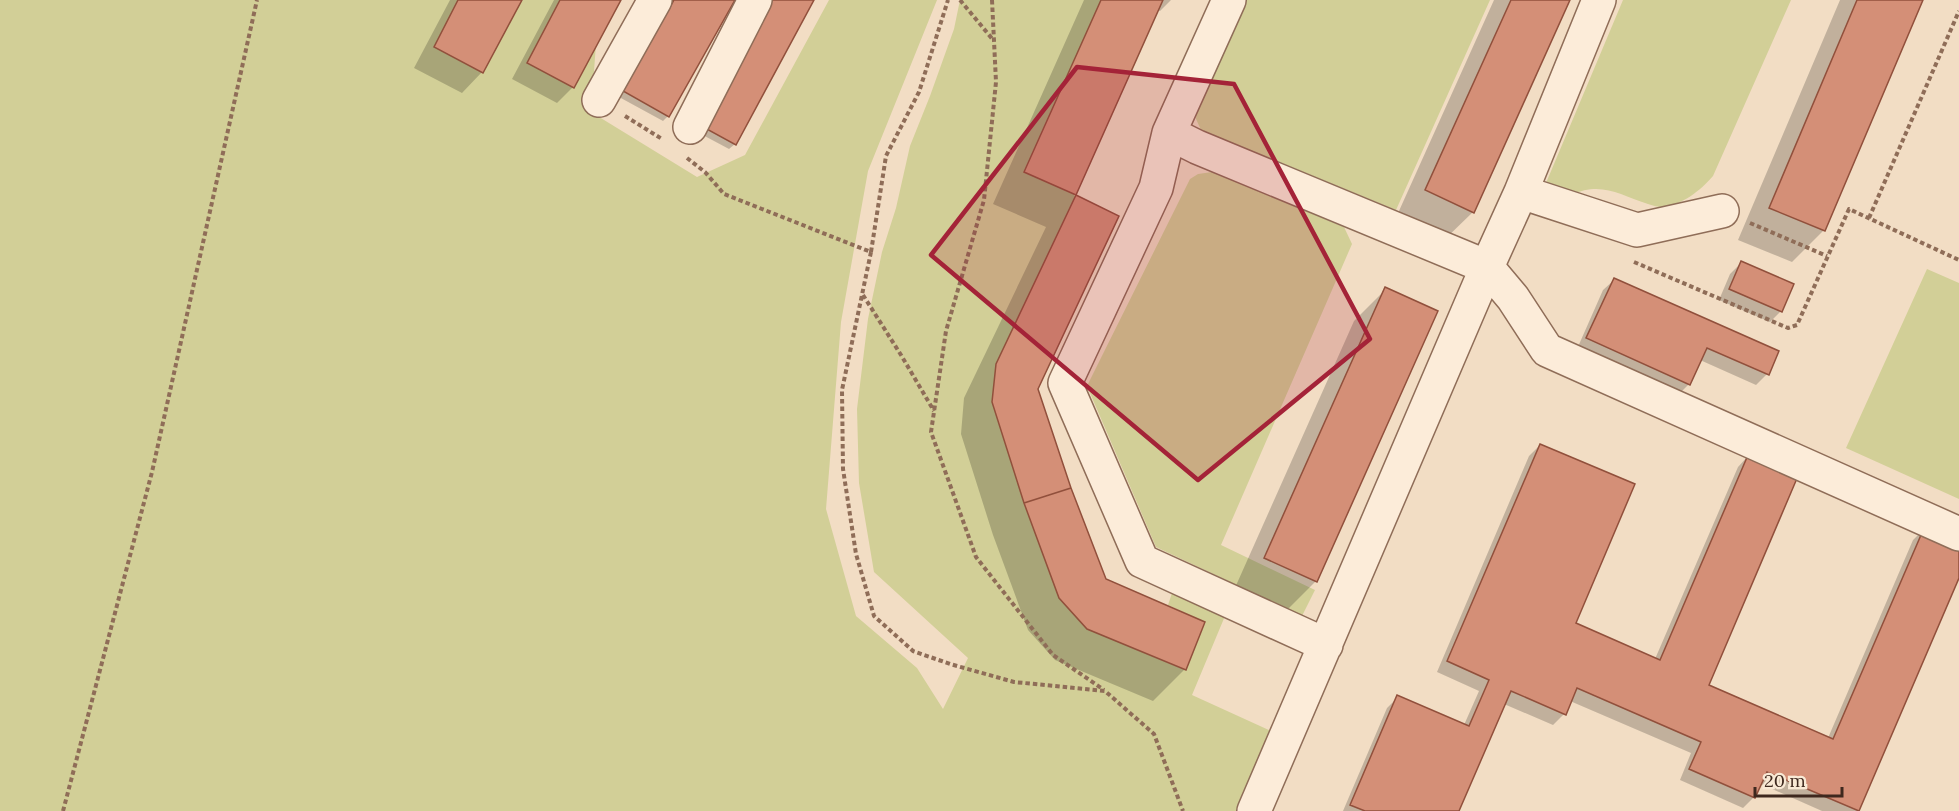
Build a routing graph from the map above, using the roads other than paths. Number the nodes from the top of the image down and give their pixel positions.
1 (654, 0) edge
2 (755, 0) edge
3 (1229, 0) edge
4 (1599, 0) edge
5 (599, 100) road end
6 (1169, 133) junction
7 (679, 141) road end
8 (1521, 192) junction
9 (1722, 211) road end
10 (1487, 267) junction
11 (1959, 534) edge
12 (1326, 645) junction
13 (1254, 811) edge

1 - 5 lane
2 - 7 lane
3 - 6 lane
4 - 8 lane
6 - 10 lane
6 - 12 lane
8 - 9 lane
8 - 10 lane
10 - 11 lane
10 - 12 lane
12 - 13 lane

